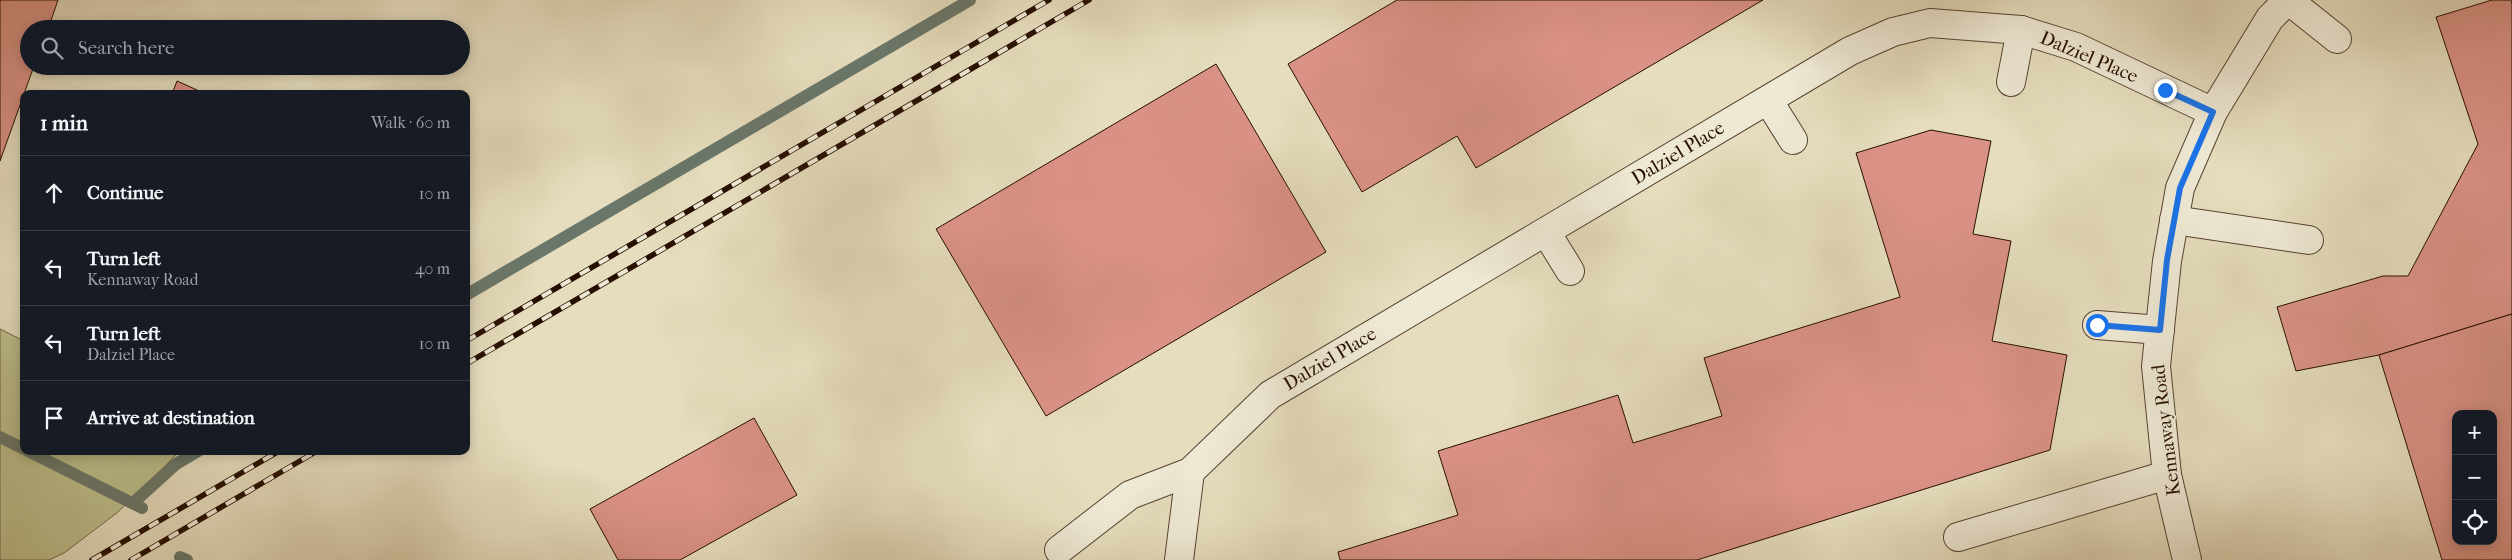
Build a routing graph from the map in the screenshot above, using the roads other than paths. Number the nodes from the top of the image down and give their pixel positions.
1 (2288, 0) edge
2 (2021, 30) junction
3 (2337, 38) dead end
4 (2011, 82) dead end
5 (1768, 100) junction
6 (2213, 112) junction
7 (1793, 140) dead end
8 (2174, 220) junction
9 (1546, 232) junction
10 (2309, 240) dead end
11 (1570, 271) dead end
12 (2097, 325) dead end
13 (2160, 330) junction
14 (1190, 472) junction
15 (2168, 475) junction
16 (1958, 537) dead end
17 (1060, 550) dead end
18 (1179, 560) edge
19 (2187, 560) edge

1 - 3 street
1 - 6 street, Kennaway Road
2 - 4 street
2 - 5 street, Dalziel Place
2 - 6 street, Dalziel Place
5 - 7 street
5 - 9 street, Dalziel Place
6 - 8 street, Kennaway Road
8 - 10 street
8 - 13 street, Kennaway Road
9 - 11 street
9 - 14 street, Dalziel Place
12 - 13 street
13 - 15 street, Kennaway Road
14 - 17 street
14 - 18 street
15 - 16 street
15 - 19 street, Kennaway Road

